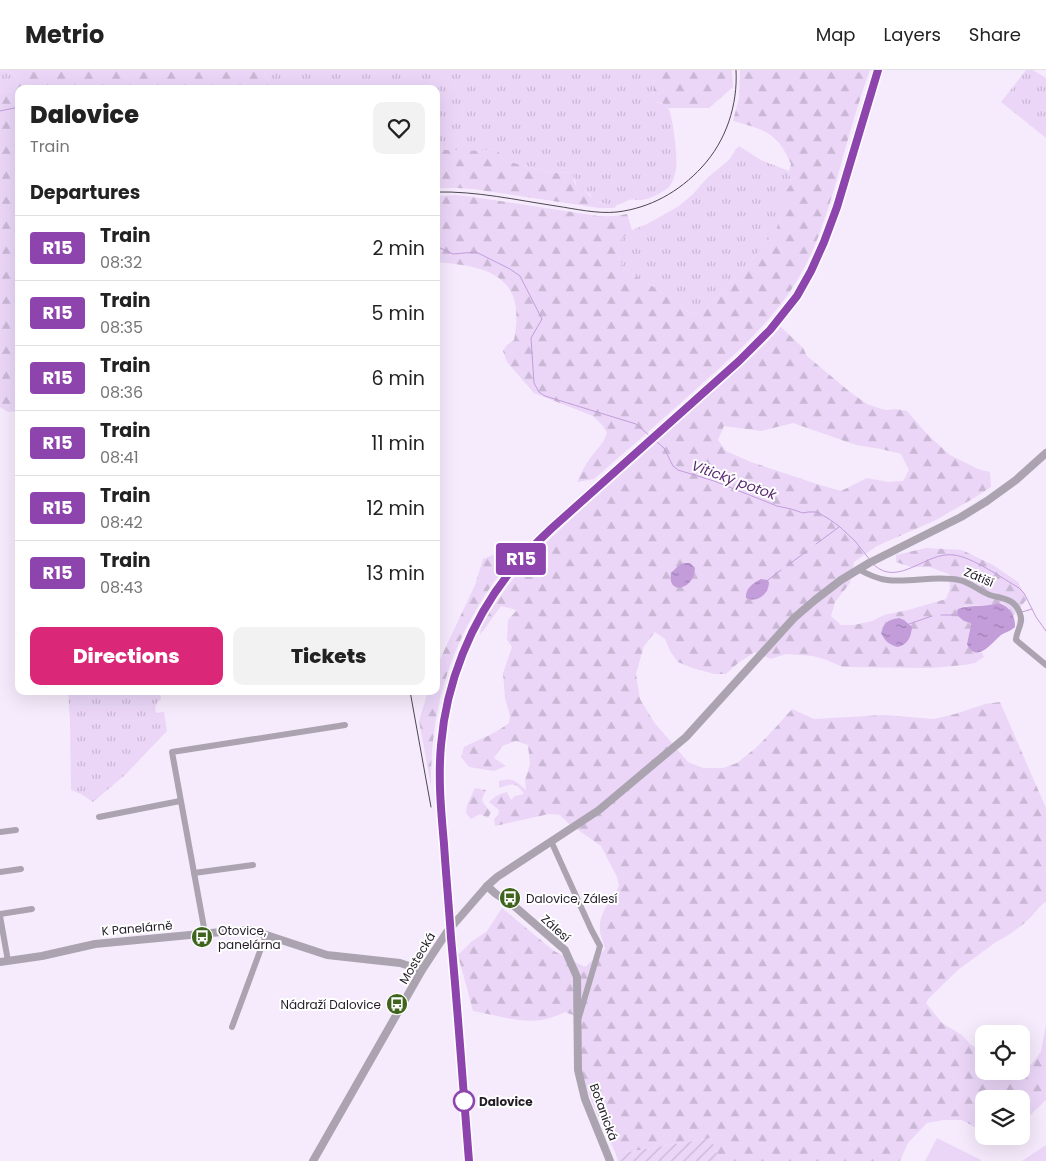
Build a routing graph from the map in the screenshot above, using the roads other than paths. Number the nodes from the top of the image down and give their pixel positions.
1 (1046, 453) edge
2 (858, 569) junction
3 (1046, 665) edge
4 (345, 725) dead end
5 (180, 801) junction
6 (99, 816) dead end
7 (16, 830) dead end
8 (0, 832) edge
9 (552, 842) junction
10 (253, 865) dead end
11 (21, 869) dead end
12 (0, 872) edge
13 (194, 873) junction
14 (487, 886) junction
15 (32, 910) dead end
16 (0, 915) edge
17 (205, 933) junction
18 (266, 935) junction
19 (4, 961) edge
20 (422, 970) junction
21 (577, 977) joint
22 (578, 1020) junction
23 (232, 1027) dead end
24 (313, 1161) edge
25 (610, 1161) edge

1 - 2 street, Mostecká
2 - 3 street, Zátiší
2 - 9 street, Mostecká
4 - 5 street
5 - 6 street
5 - 13 street
7 - 8 street
9 - 14 street, Mostecká
9 - 22 street
10 - 13 street
11 - 12 street
13 - 17 street
14 - 20 street, Mostecká
14 - 21 street, Zálesí
15 - 16 street
16 - 19 street
17 - 18 street, K Panelárně
17 - 19 street, K Panelárně
18 - 20 street, K Panelárně
18 - 23 street
20 - 24 street, Mostecká
21 - 22 street, Botanická
22 - 25 street, Botanická

